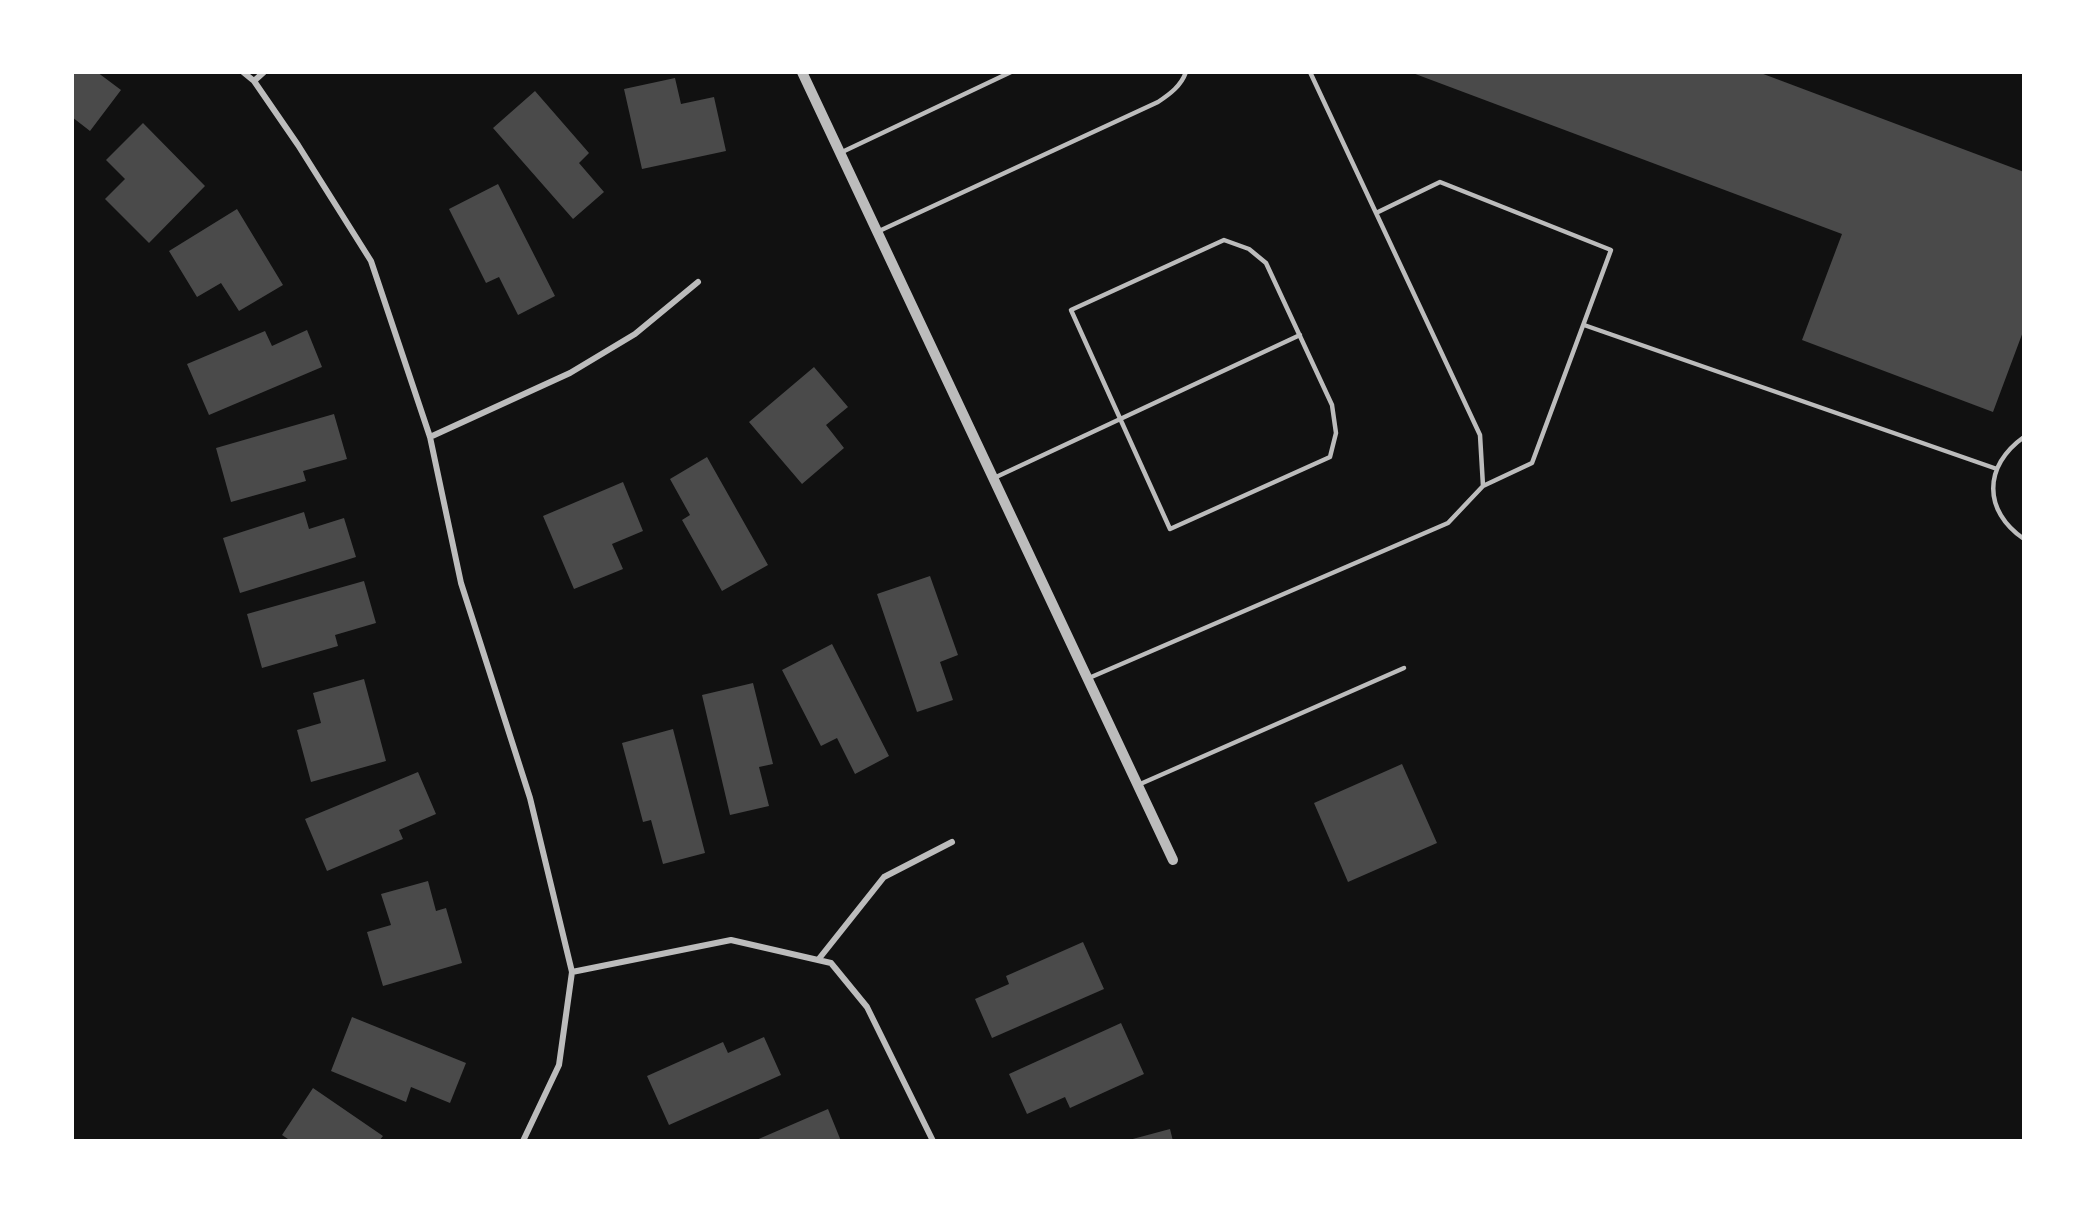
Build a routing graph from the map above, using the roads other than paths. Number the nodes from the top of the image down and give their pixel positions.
1 (243, 72) edge
2 (264, 72) edge
3 (802, 72) edge
4 (1011, 72) edge
5 (1186, 72) edge
6 (1310, 72) edge
7 (254, 81) junction
8 (840, 153) junction
9 (1376, 213) junction
10 (877, 232) junction
11 (698, 282) dead end
12 (1584, 325) junction
13 (1300, 335) junction
14 (1121, 418) junction
15 (430, 437) junction
16 (2024, 438) edge
17 (1997, 469) junction
18 (994, 478) junction
19 (1483, 486) junction
20 (2024, 539) edge
21 (1404, 668) dead end
22 (1089, 678) junction
23 (1138, 785) junction
24 (952, 842) dead end
25 (1173, 860) dead end
26 (818, 960) junction
27 (572, 972) junction
28 (523, 1141) edge
29 (933, 1141) edge

1 - 7 street
2 - 7 street
3 - 8 street
4 - 8 lane
5 - 10 lane
6 - 9 lane
7 - 15 street
8 - 10 street
9 - 12 lane
9 - 19 lane
10 - 18 street
11 - 15 street
12 - 17 lane
12 - 19 lane
13 - 14 lane
13 - 14 lane
13 - 14 lane
14 - 18 lane
15 - 27 street
16 - 17 lane
17 - 20 lane
18 - 22 street
19 - 22 lane
21 - 23 lane
22 - 23 street
23 - 25 street
24 - 26 street
26 - 27 street
26 - 29 street
27 - 28 street

